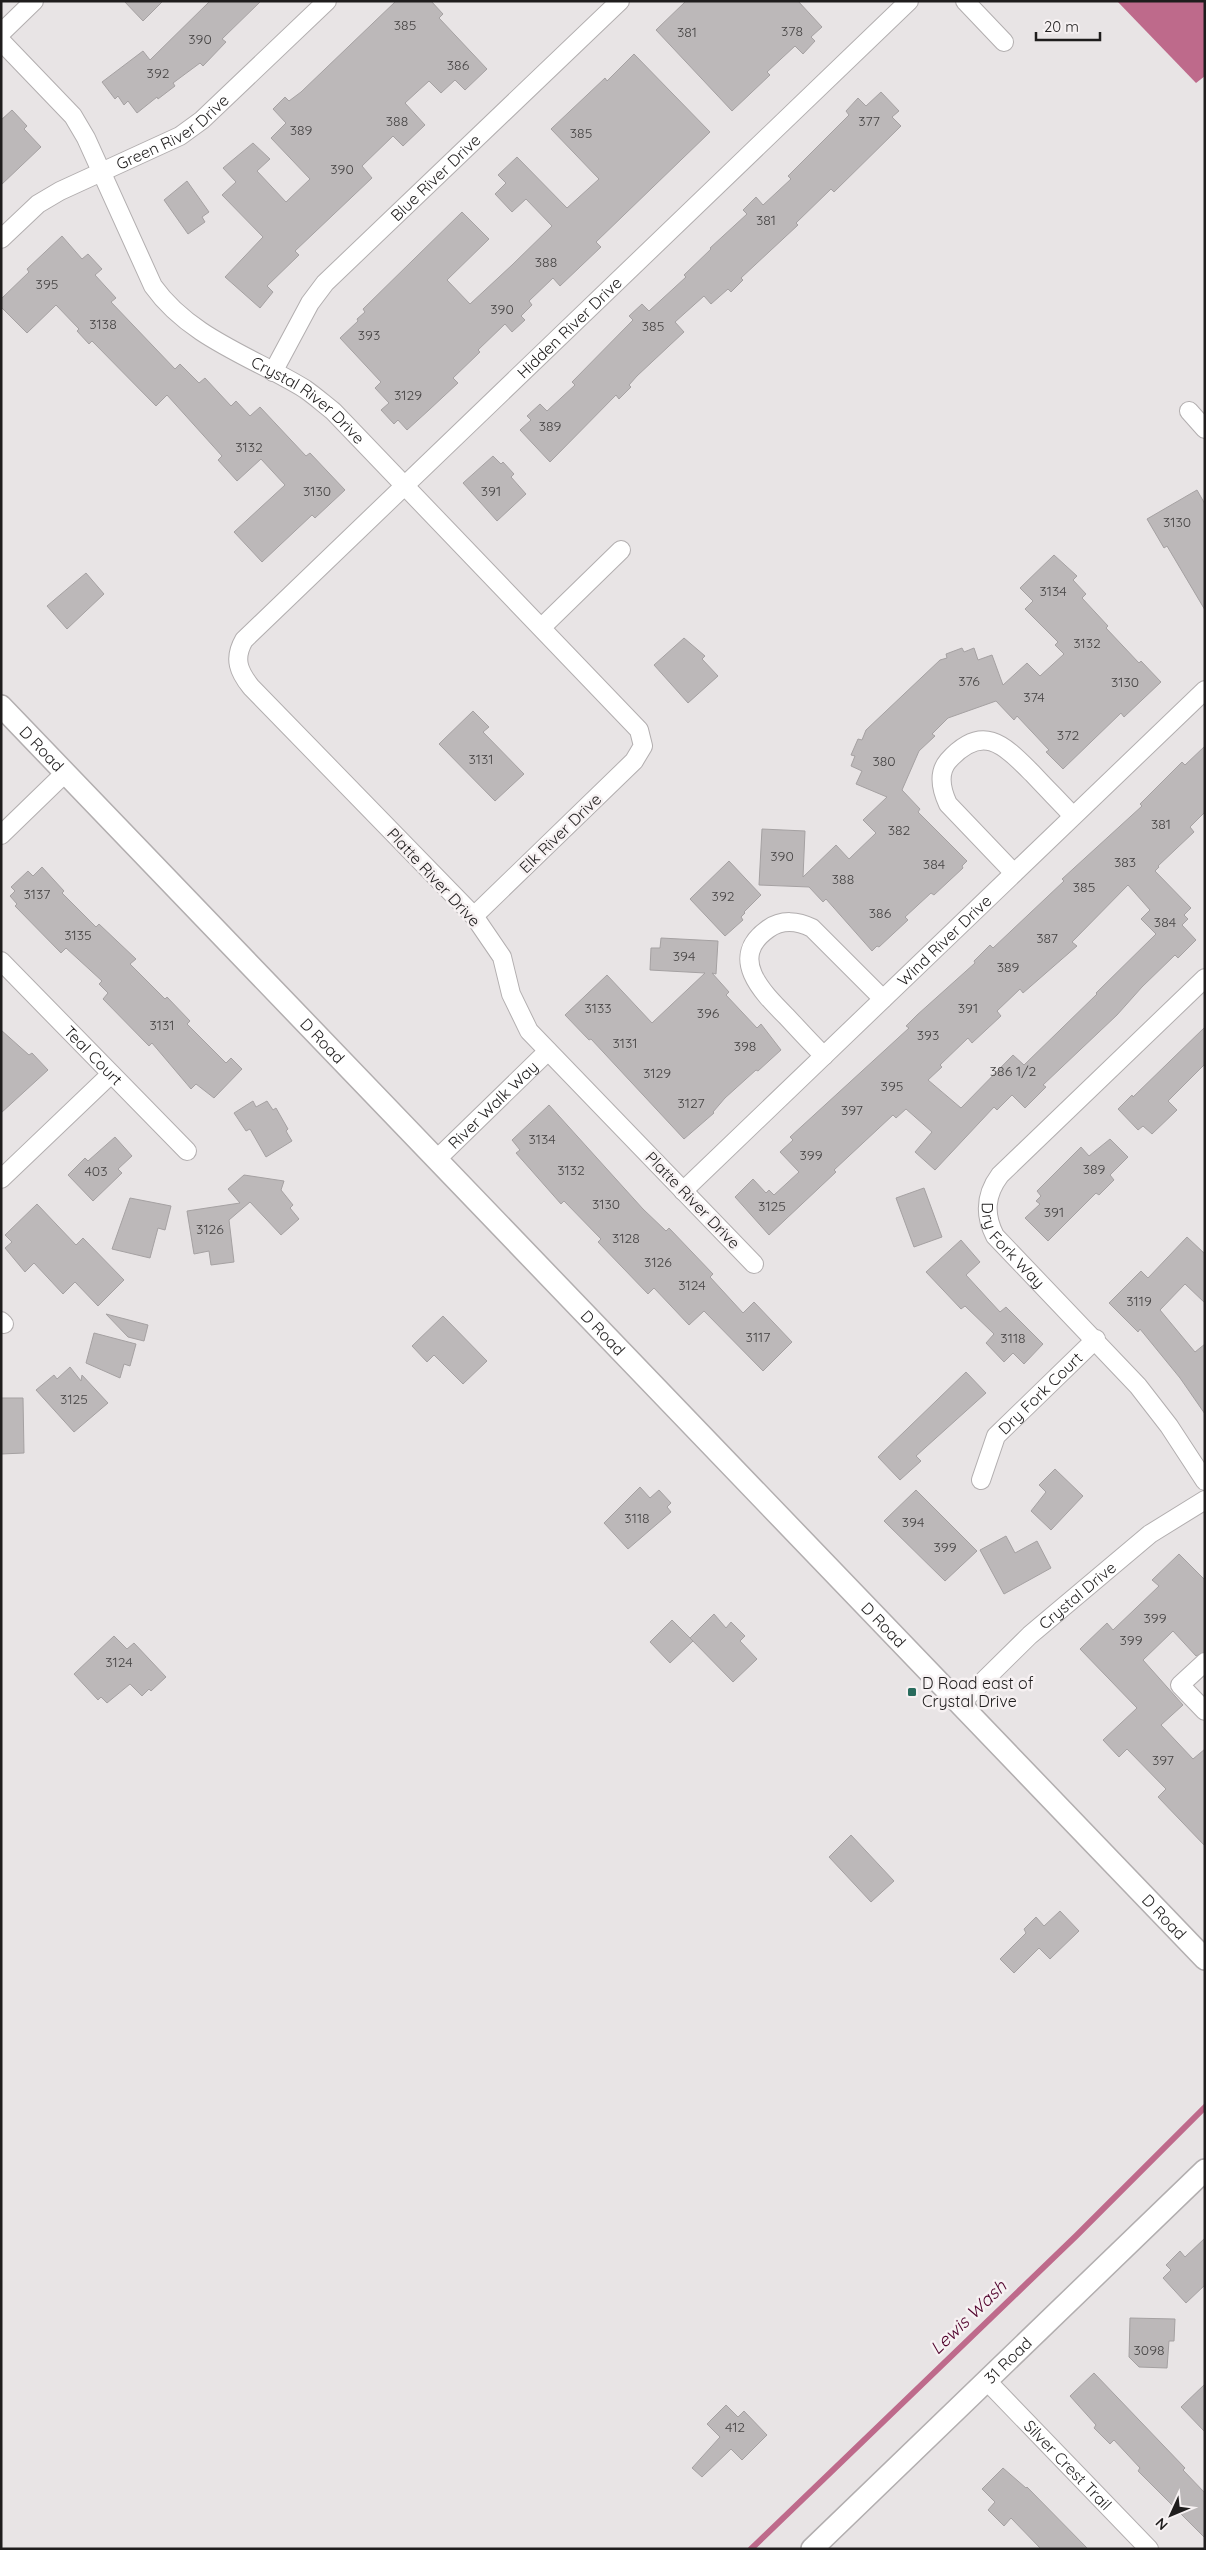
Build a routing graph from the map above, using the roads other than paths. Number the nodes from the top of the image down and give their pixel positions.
1 (34, 1) edge
2 (327, 1) edge
3 (620, 1) edge
4 (909, 1) edge
5 (965, 1) edge
6 (1, 33) edge
7 (1, 41) edge
8 (1004, 42) dead end
9 (101, 172) junction
10 (1, 239) edge
11 (273, 372) junction
12 (1189, 411) dead end
13 (1205, 430) edge
14 (405, 486) junction
15 (621, 550) dead end
16 (542, 627) junction
17 (237, 657) joint
18 (1205, 690) edge
19 (1, 706) edge
20 (643, 746) joint
21 (65, 773) junction
22 (1073, 816) junction
23 (1, 835) edge
24 (1014, 873) junction
25 (474, 916) junction
26 (1, 961) edge
27 (1205, 978) edge
28 (882, 999) junction
29 (548, 1051) junction
30 (824, 1056) junction
31 (112, 1074) junction
32 (187, 1151) dead end
33 (437, 1159) junction
34 (1, 1179) edge
35 (683, 1191) junction
36 (754, 1264) dead end
37 (1096, 1339) junction
38 (981, 1480) dead end
39 (1205, 1481) edge
40 (1205, 1500) edge
41 (1205, 1662) edge
42 (960, 1704) junction
43 (1205, 1711) edge
44 (1205, 1959) edge
45 (1205, 2170) edge
46 (986, 2380) junction
47 (812, 2549) edge
48 (1149, 2549) edge

1 - 6 street
2 - 9 street, Green River Drive
3 - 11 street, Blue River Drive
4 - 14 street, Hidden River Drive
5 - 8 street
7 - 9 street, Crystal River Drive
9 - 10 street, Green River Drive
9 - 11 street, Crystal River Drive
11 - 14 street, Crystal River Drive
12 - 13 street
14 - 16 street, Crystal River Drive
14 - 17 street, Hidden River Drive
15 - 16 street
16 - 20 street, Crystal River Drive
17 - 25 street, Platte River Drive
18 - 22 street, Wind River Drive
19 - 21 street, D Road
20 - 25 street, Elk River Drive
21 - 23 street
21 - 33 street, D Road
22 - 24 street, Wind River Drive
22 - 24 street
24 - 28 street, Wind River Drive
25 - 29 street, Platte River Drive
26 - 31 street, Teal Court
27 - 37 street, Dry Fork Way
28 - 30 street, Wind River Drive
28 - 30 street
29 - 33 street, River Walk Way
29 - 35 street, Platte River Drive
30 - 35 street, Wind River Drive
31 - 32 street, Teal Court
31 - 34 street
33 - 42 street, D Road
35 - 36 street, Platte River Drive
37 - 38 street, Dry Fork Court
37 - 39 street, Dry Fork Way
40 - 42 street, Crystal Drive
41 - 43 street
42 - 44 street, D Road
45 - 46 street, 31 Road
46 - 47 street, 31 Road
46 - 48 street, Silver Crest Trail

